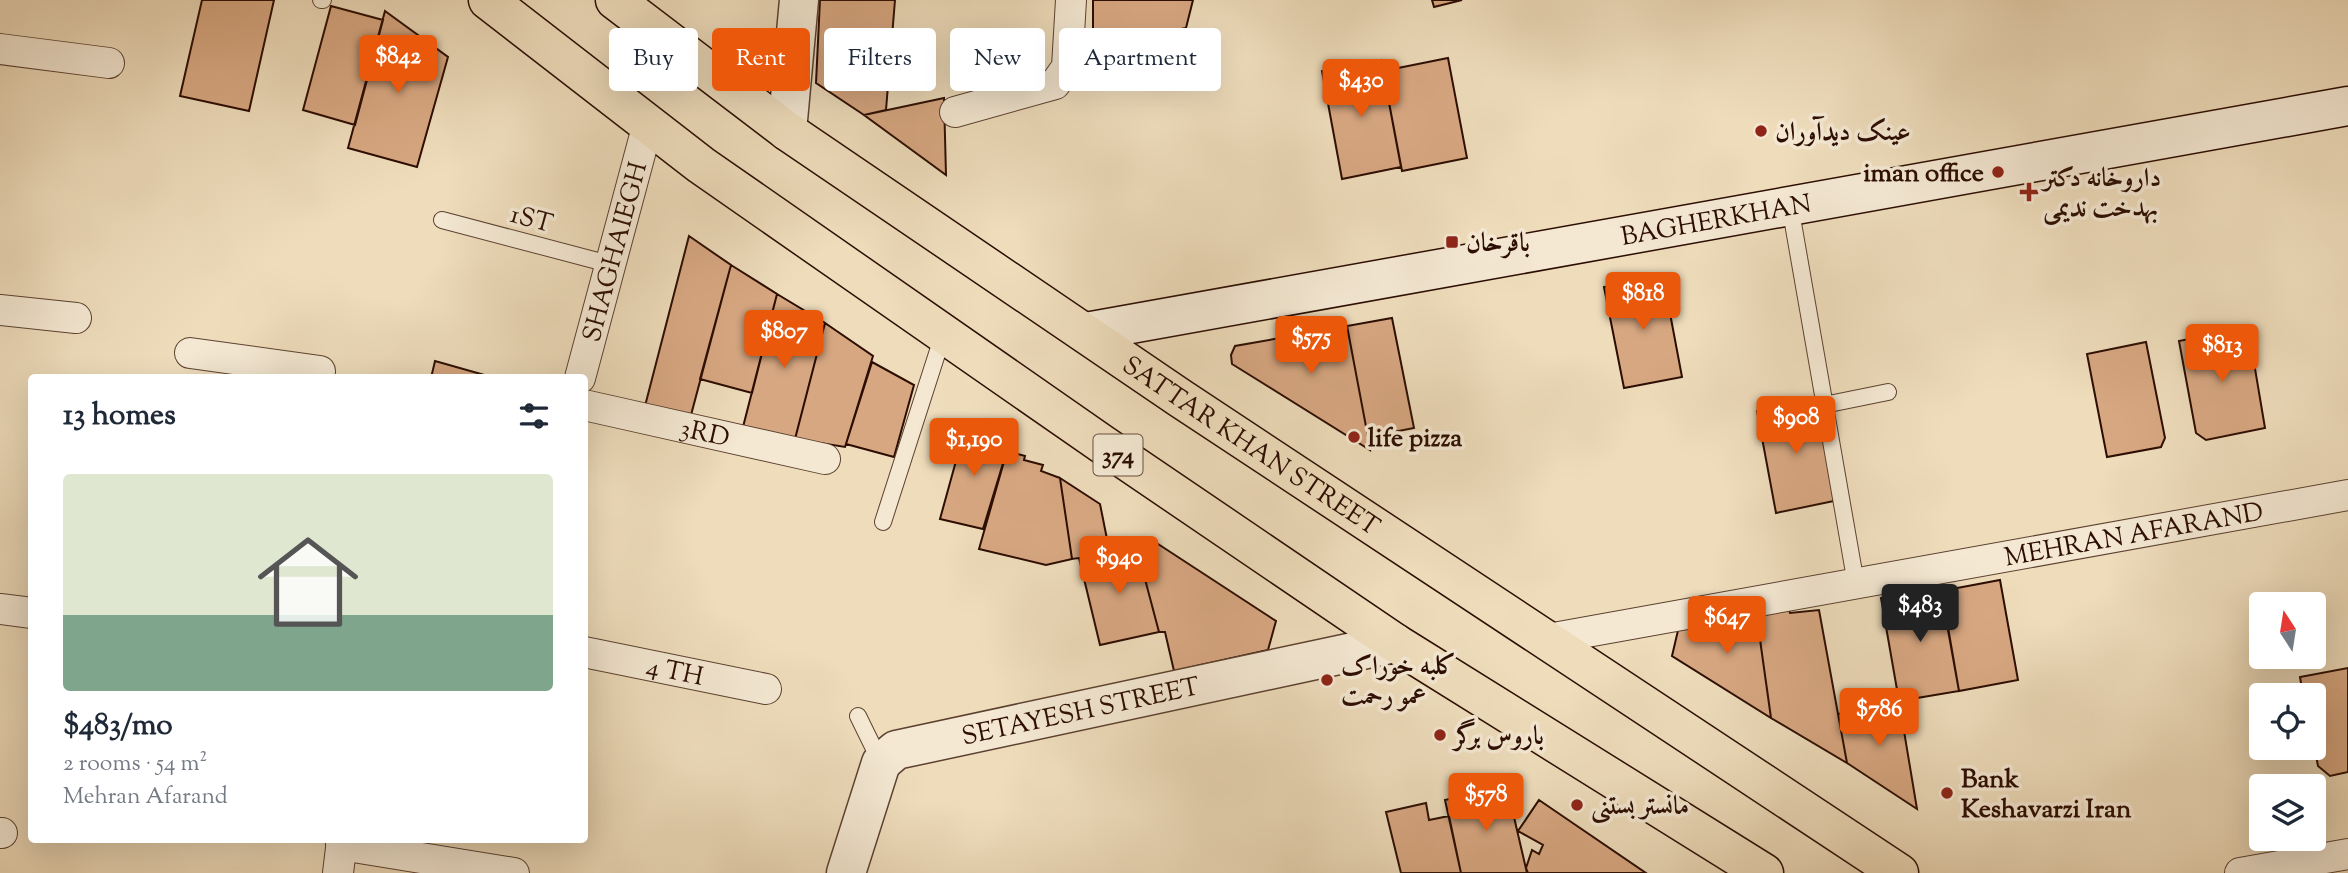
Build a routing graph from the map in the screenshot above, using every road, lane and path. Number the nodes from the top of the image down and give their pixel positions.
1 (488, 0) edge
2 (799, 0) edge
3 (1071, 0) edge
4 (630, 6) edge
5 (0, 49) edge
6 (109, 63) dead end
7 (2348, 106) edge
8 (955, 112) dead end
9 (648, 124) junction
10 (787, 131) junction
11 (1790, 206) junction
12 (442, 220) dead end
13 (609, 264) junction
14 (0, 310) edge
15 (76, 318) dead end
16 (1086, 332) junction
17 (943, 335) junction
18 (190, 354) dead end
19 (253, 370) edge
20 (320, 372) dead end
21 (581, 374) edge
22 (1888, 393) dead end
23 (1824, 405) junction
24 (588, 406) edge
25 (825, 458) dead end
26 (2348, 495) edge
27 (883, 522) dead end
28 (1856, 584) junction
29 (0, 609) edge
30 (28, 612) edge
31 (1548, 639) junction
32 (1395, 643) junction
33 (588, 653) edge
34 (766, 689) dead end
35 (858, 716) dead end
36 (881, 763) junction
37 (1823, 823) junction
38 (340, 853) edge
39 (2348, 854) edge
40 (514, 873) edge
41 (846, 873) edge
42 (1763, 873) edge
43 (1843, 873) edge
44 (1899, 873) edge
45 (2240, 873) edge

1 - 9 main road, 374
2 - 10 main road
3 - 8 street
4 - 10 main road, SATTAR KHAN STREET
5 - 6 street
7 - 11 main road, BAGHERKHAN
9 - 13 street, SHAGHAIEGH
9 - 17 main road, 374
10 - 16 main road, SATTAR KHAN STREET
11 - 16 main road, BAGHERKHAN
11 - 23 lane
12 - 13 lane, 1ST
13 - 21 street, SHAGHAIEGH
14 - 15 street
16 - 31 main road, SATTAR KHAN STREET
17 - 27 lane
17 - 32 main road, 374
18 - 19 street
19 - 20 street
22 - 23 lane
23 - 28 lane
24 - 25 street, 3RD
26 - 28 street, MEHRAN AFARAND
28 - 31 street, MEHRAN AFARAND
29 - 30 street
31 - 37 main road, SATTAR KHAN STREET
32 - 36 main road, SETAYESH STREET
32 - 42 main road, 374
33 - 34 street, 4 TH
35 - 36 lane
36 - 41 main road
37 - 43 main road
37 - 44 main road, SATTAR KHAN STREET
38 - 40 street
39 - 45 street

